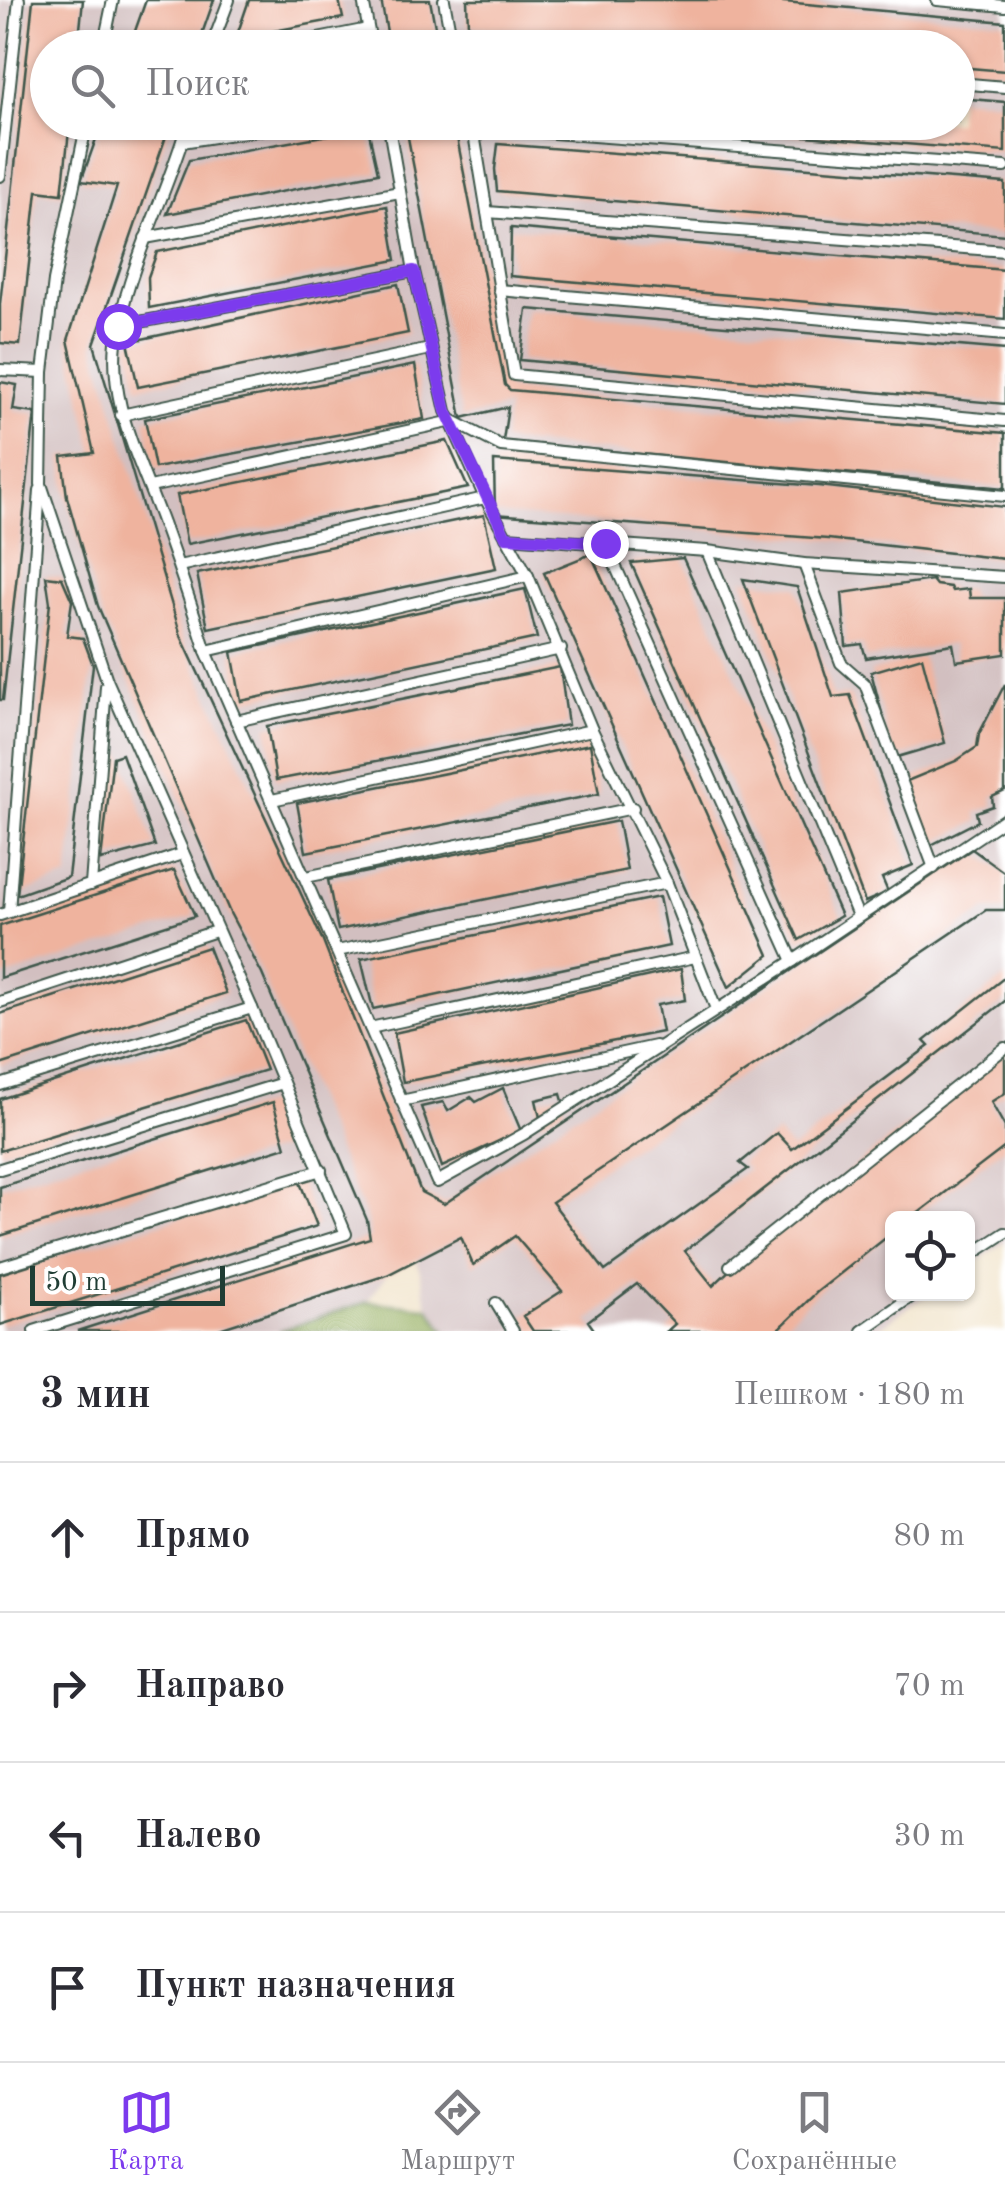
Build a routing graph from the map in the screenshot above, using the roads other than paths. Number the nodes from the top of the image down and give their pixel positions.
1 (19, 0) edge
2 (114, 0) edge
3 (229, 0) edge
4 (363, 0) edge
5 (444, 0) edge
6 (937, 0) edge
7 (1005, 6) edge
8 (107, 30) edge
9 (217, 30) edge
10 (368, 30) edge
11 (449, 30) edge
12 (975, 84) edge
13 (1005, 86) edge
14 (83, 140) edge
15 (195, 140) edge
16 (391, 140) edge
17 (475, 140) edge
18 (662, 140) edge
19 (182, 142) joint
20 (1005, 167) edge
21 (0, 176) edge
22 (400, 192) junction
23 (487, 212) junction
24 (146, 238) junction
25 (1005, 251) edge
26 (414, 271) junction
27 (499, 290) junction
28 (118, 326) junction
29 (1005, 334) edge
30 (430, 349) junction
31 (0, 370) edge
32 (43, 372) junction
33 (121, 415) junction
34 (453, 421) junction
35 (1005, 421) edge
36 (41, 484) junction
37 (150, 487) junction
38 (1005, 496) edge
39 (484, 498) junction
40 (506, 537) junction
41 (605, 543) junction
42 (707, 551) junction
43 (804, 564) junction
44 (179, 566) junction
45 (528, 576) junction
46 (1005, 576) edge
47 (561, 649) junction
48 (206, 651) junction
49 (107, 680) junction
50 (236, 721) junction
51 (592, 730) junction
52 (272, 800) junction
53 (633, 808) junction
54 (1005, 818) edge
55 (182, 854) junction
56 (934, 868) junction
57 (306, 877) junction
58 (667, 883) junction
59 (91, 885) junction
60 (4, 913) edge
61 (858, 916) junction
62 (216, 931) junction
63 (336, 951) junction
64 (695, 957) junction
65 (793, 961) junction
66 (0, 1002) edge
67 (252, 1008) junction
68 (716, 1009) junction
69 (370, 1028) junction
70 (665, 1044) junction
71 (1005, 1048) edge
72 (283, 1083) junction
73 (0, 1085) edge
74 (402, 1101) junction
75 (0, 1169) edge
76 (321, 1170) junction
77 (1005, 1233) edge
78 (975, 1252) edge
79 (0, 1266) edge
80 (730, 1266) dead end
81 (905, 1301) edge
82 (496, 1303) dead end
83 (34, 1331) edge
84 (513, 1331) edge
85 (862, 1331) edge

1 - 21 lane
2 - 8 lane
3 - 9 lane
4 - 10 lane
5 - 11 lane
6 - 7 lane
12 - 13 lane
14 - 32 lane
15 - 19 lane
16 - 22 lane
17 - 23 lane
18 - 20 lane
19 - 24 lane
22 - 24 lane
22 - 26 lane
23 - 25 lane
23 - 27 lane
24 - 28 lane
26 - 28 lane
26 - 30 lane
27 - 29 lane
27 - 35 lane
28 - 33 lane
30 - 33 lane
30 - 34 lane
31 - 32 lane
32 - 36 lane
33 - 37 lane
34 - 37 lane
34 - 38 lane
34 - 39 lane
36 - 49 lane
36 - 60 lane
37 - 44 lane
39 - 40 lane
39 - 44 lane
40 - 41 lane
40 - 45 lane
41 - 42 lane
41 - 65 lane
42 - 43 lane
42 - 61 lane
43 - 46 lane
43 - 56 lane
44 - 48 lane
45 - 47 lane
45 - 48 lane
47 - 50 lane
47 - 51 lane
48 - 50 lane
49 - 55 lane
49 - 59 lane
50 - 52 lane
51 - 52 lane
51 - 53 lane
52 - 57 lane
53 - 57 lane
53 - 58 lane
54 - 56 lane
55 - 59 lane
55 - 62 lane
56 - 61 lane
57 - 63 lane
58 - 63 lane
58 - 64 lane
59 - 60 lane
61 - 65 lane
62 - 66 lane
62 - 67 lane
63 - 69 lane
64 - 68 lane
64 - 69 lane
65 - 68 lane
67 - 72 lane
67 - 73 lane
68 - 70 lane
69 - 74 lane
70 - 74 lane
70 - 74 lane
71 - 80 lane
72 - 75 lane
72 - 76 lane
76 - 79 lane
76 - 83 lane
77 - 78 lane
81 - 85 lane
82 - 84 lane

